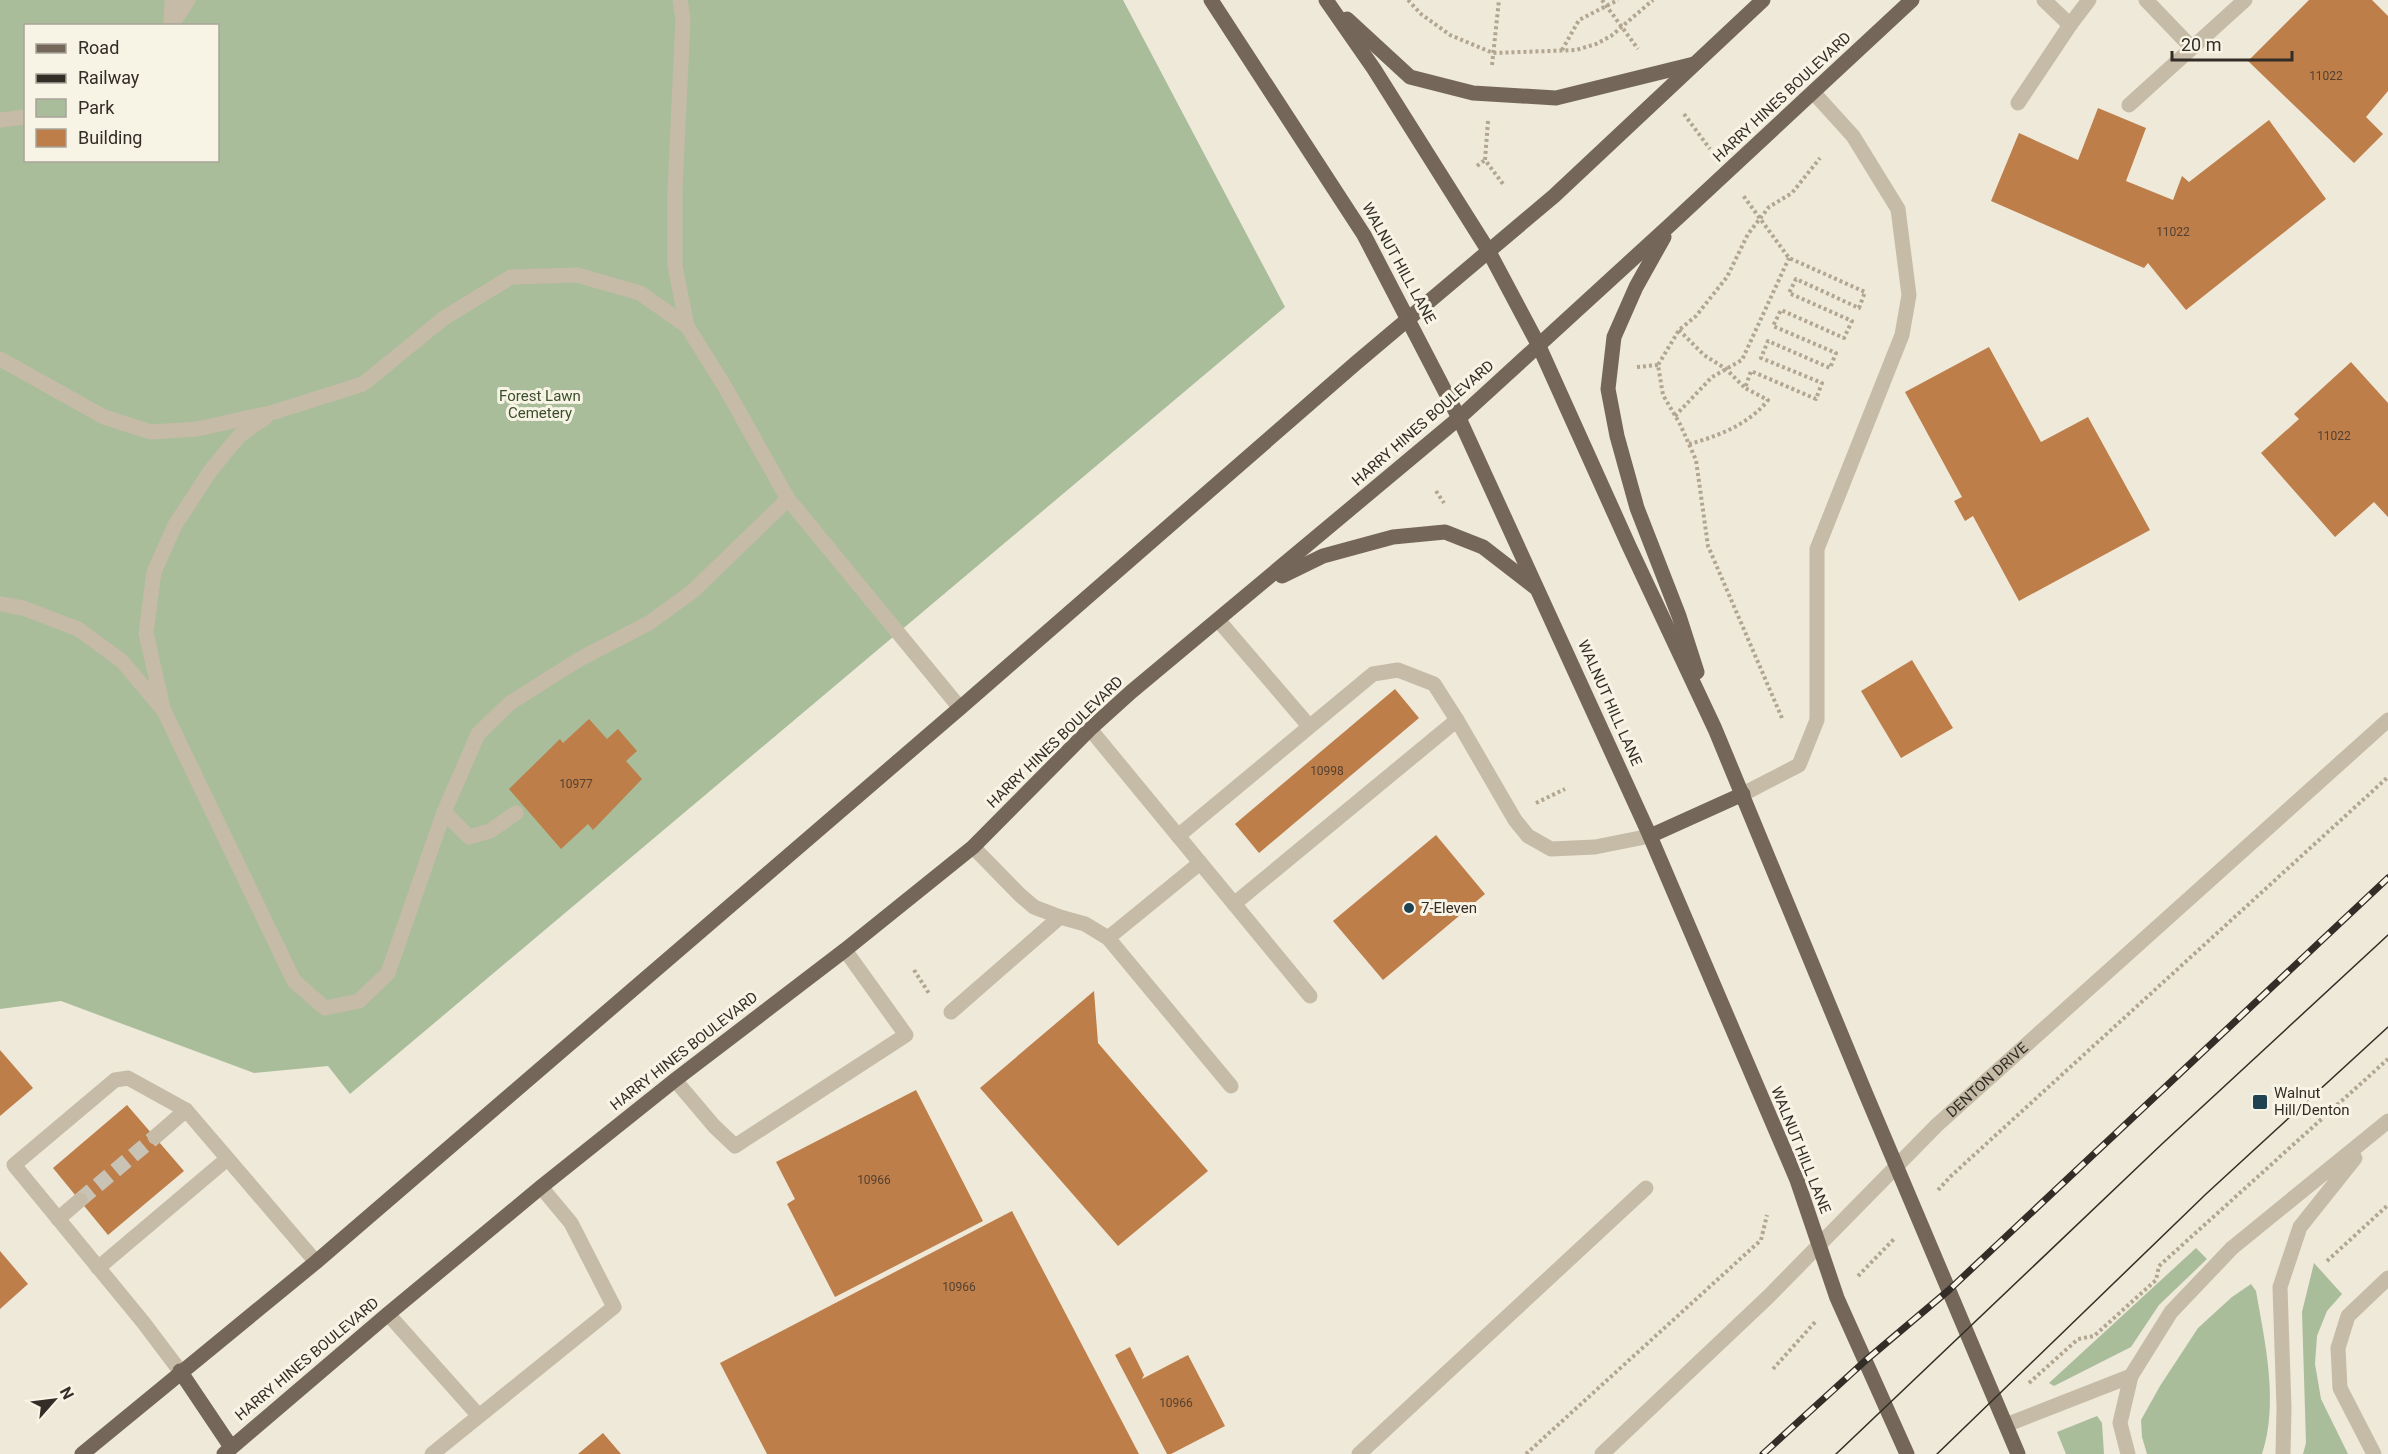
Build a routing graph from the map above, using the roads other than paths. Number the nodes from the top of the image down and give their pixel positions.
1 (172, 0) edge
2 (188, 0) edge
3 (680, 0) edge
4 (1211, 0) edge
5 (1326, 0) edge
6 (1763, 0) edge
7 (1912, 0) edge
8 (2044, 0) edge
9 (2089, 0) edge
10 (2146, 0) edge
11 (2245, 0) edge
12 (171, 24) edge
13 (172, 24) edge
14 (2070, 25) junction
15 (2192, 48) junction
16 (1697, 63) junction
17 (1814, 92) junction
18 (2019, 103) dead end
19 (2129, 105) dead end
20 (24, 117) edge
21 (0, 120) edge
22 (1670, 225) junction
23 (1488, 250) junction
24 (1409, 318) junction
25 (687, 326) junction
26 (1538, 344) junction
27 (0, 359) edge
28 (274, 412) junction
29 (1459, 418) junction
30 (788, 499) junction
31 (1260, 586) junction
32 (1540, 591) junction
33 (0, 604) edge
34 (1219, 621) junction
35 (960, 708) junction
36 (164, 711) junction
37 (1457, 720) junction
38 (2388, 720) edge
39 (1308, 726) junction
40 (1090, 729) junction
41 (1715, 729) junction
42 (1743, 794) junction
43 (444, 812) junction
44 (516, 813) dead end
45 (1178, 836) junction
46 (1650, 836) junction
47 (973, 847) junction
48 (1200, 863) junction
49 (1234, 904) junction
50 (1059, 917) junction
51 (1108, 939) junction
52 (845, 950) junction
53 (1310, 996) dead end
54 (951, 1012) dead end
55 (675, 1080) junction
56 (1231, 1086) dead end
57 (186, 1110) junction
58 (2388, 1121) edge
59 (2373, 1134) junction
60 (155, 1137) tunnel mouth
61 (227, 1159) junction
62 (1897, 1166) junction
63 (541, 1187) junction
64 (1646, 1188) dead end
65 (80, 1200) tunnel mouth
66 (58, 1219) junction
67 (1819, 1247) junction
68 (316, 1262) junction
69 (98, 1268) junction
70 (2388, 1278) edge
71 (388, 1314) junction
72 (180, 1371) junction
73 (2131, 1376) junction
74 (479, 1416) junction
75 (2006, 1425) junction
76 (230, 1452) edge
77 (82, 1454) edge
78 (432, 1454) edge
79 (1359, 1454) edge
80 (1602, 1454) edge
81 (1907, 1454) edge
82 (2018, 1454) edge
83 (2128, 1454) edge
84 (2283, 1454) edge
85 (2374, 1454) edge

1 - 12 street
2 - 13 street
3 - 25 street
4 - 24 main road, WALNUT HILL LANE
5 - 16 main road
5 - 23 main road
6 - 16 main road
7 - 17 main road, HARRY HINES BOULEVARD
8 - 14 street
9 - 14 street
10 - 15 street
11 - 15 street
14 - 18 street
15 - 19 street
16 - 23 main road
17 - 22 main road, HARRY HINES BOULEVARD
17 - 42 street
20 - 21 street
22 - 26 main road, HARRY HINES BOULEVARD
22 - 41 main road
23 - 24 main road
23 - 26 main road
24 - 29 main road, WALNUT HILL LANE
24 - 35 main road
25 - 28 street
25 - 30 street
26 - 29 main road, HARRY HINES BOULEVARD
26 - 41 main road
27 - 28 street
28 - 36 street
29 - 31 main road, HARRY HINES BOULEVARD
29 - 32 main road, WALNUT HILL LANE
30 - 35 street
30 - 43 street
31 - 32 main road
31 - 34 main road, HARRY HINES BOULEVARD
32 - 46 main road, WALNUT HILL LANE
33 - 36 street
34 - 39 street
34 - 40 main road, HARRY HINES BOULEVARD
35 - 68 main road
36 - 43 street
37 - 39 street
37 - 46 street
37 - 49 street
38 - 62 street, DENTON DRIVE
39 - 45 street
40 - 45 street
40 - 47 main road, HARRY HINES BOULEVARD
41 - 42 main road
42 - 46 main road
42 - 62 main road
43 - 44 street
45 - 48 street
46 - 67 main road, WALNUT HILL LANE
47 - 50 street
47 - 52 main road, HARRY HINES BOULEVARD
48 - 49 street
48 - 51 street
49 - 53 street
50 - 51 street
50 - 54 street
51 - 56 street
52 - 55 main road, HARRY HINES BOULEVARD
52 - 55 street
55 - 63 main road, HARRY HINES BOULEVARD
57 - 60 street
57 - 61 street
57 - 66 street
58 - 59 street
59 - 73 street
59 - 84 street
61 - 68 street
61 - 69 street
62 - 67 street, DENTON DRIVE
62 - 75 main road
63 - 71 main road, HARRY HINES BOULEVARD
63 - 74 street
64 - 79 street
65 - 66 street
66 - 69 street
67 - 80 street, DENTON DRIVE
67 - 81 main road, WALNUT HILL LANE
68 - 72 main road
69 - 72 street
70 - 85 street
71 - 74 street
71 - 76 main road, HARRY HINES BOULEVARD
72 - 76 main road
72 - 77 main road
73 - 75 street
73 - 83 street
74 - 78 street
75 - 82 main road

